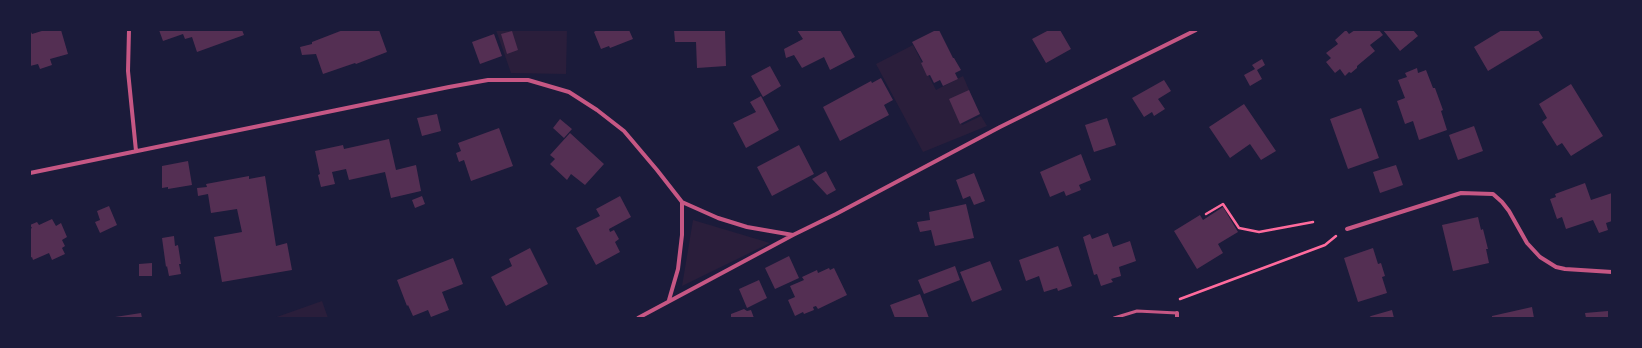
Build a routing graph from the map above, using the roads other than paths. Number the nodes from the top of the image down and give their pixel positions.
1 (129, 30) edge
2 (1196, 30) edge
3 (136, 151) junction
4 (30, 173) edge
5 (682, 202) junction
6 (1347, 229) road end
7 (793, 235) junction
8 (1612, 272) edge
9 (669, 300) junction
10 (1177, 316) edge
11 (638, 318) edge
12 (1114, 318) edge

1 - 3 street
2 - 7 street
3 - 4 street
3 - 5 street
5 - 7 street
5 - 9 street
6 - 8 street
7 - 9 street
9 - 11 street
10 - 12 lane

